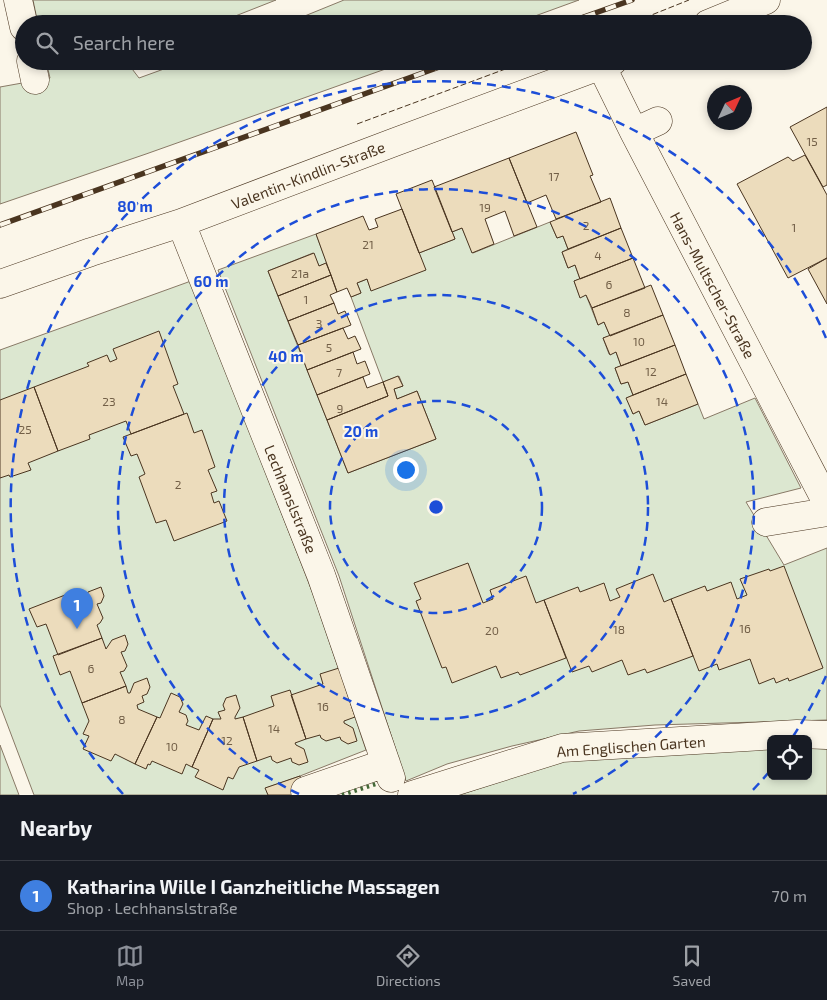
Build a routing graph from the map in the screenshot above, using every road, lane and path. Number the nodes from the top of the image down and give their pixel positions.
1 (18, 0) edge
2 (766, 0) edge
3 (21, 15) edge
4 (730, 15) edge
5 (588, 70) edge
6 (610, 70) edge
7 (658, 121) dead end
8 (634, 132) junction
9 (182, 223) junction
10 (0, 284) edge
11 (826, 500) edge
12 (766, 522) dead end
13 (827, 735) edge
14 (305, 791) dead end
15 (412, 795) edge

1 - 3 street
2 - 4 street
5 - 9 street, Valentin-Kindlin-Straße
6 - 8 street, Hans-Multscher-Straße
7 - 8 street
8 - 11 street, Hans-Multscher-Straße
9 - 10 street, Valentin-Kindlin-Straße
9 - 14 street, Lechhanslstraße
11 - 12 street
13 - 15 street, Am Englischen Garten

